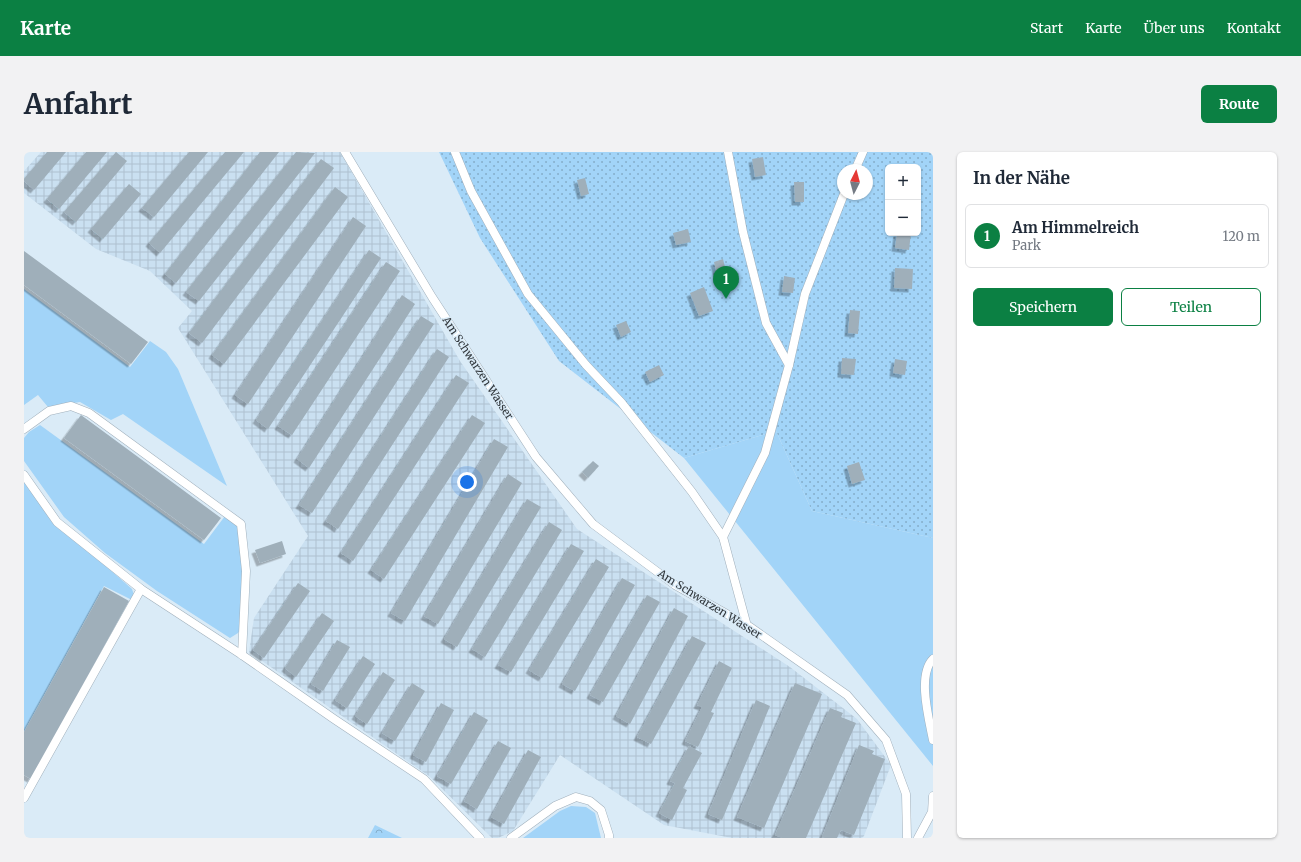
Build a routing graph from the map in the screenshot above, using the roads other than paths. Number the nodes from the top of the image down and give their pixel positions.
1 (345, 152) edge
2 (455, 152) edge
3 (728, 152) edge
4 (863, 152) edge
5 (858, 164) edge
6 (842, 200) edge
7 (789, 365) junction
8 (24, 429) edge
9 (24, 475) edge
10 (723, 537) junction
11 (141, 589) junction
12 (747, 626) junction
13 (242, 655) junction
14 (933, 659) edge
15 (933, 740) edge
16 (933, 796) edge
17 (24, 798) edge
18 (480, 838) edge
19 (511, 838) edge
20 (609, 838) edge
21 (907, 838) edge
22 (918, 838) edge

1 - 12 lane, Am Schwarzen Wasser
2 - 10 lane
3 - 7 lane
4 - 5 lane
6 - 7 lane
7 - 10 lane
8 - 13 lane
9 - 11 lane
10 - 12 lane
11 - 13 lane
11 - 17 lane
12 - 21 lane, Am Schwarzen Wasser
13 - 18 lane
14 - 15 lane
16 - 22 lane
19 - 20 lane

